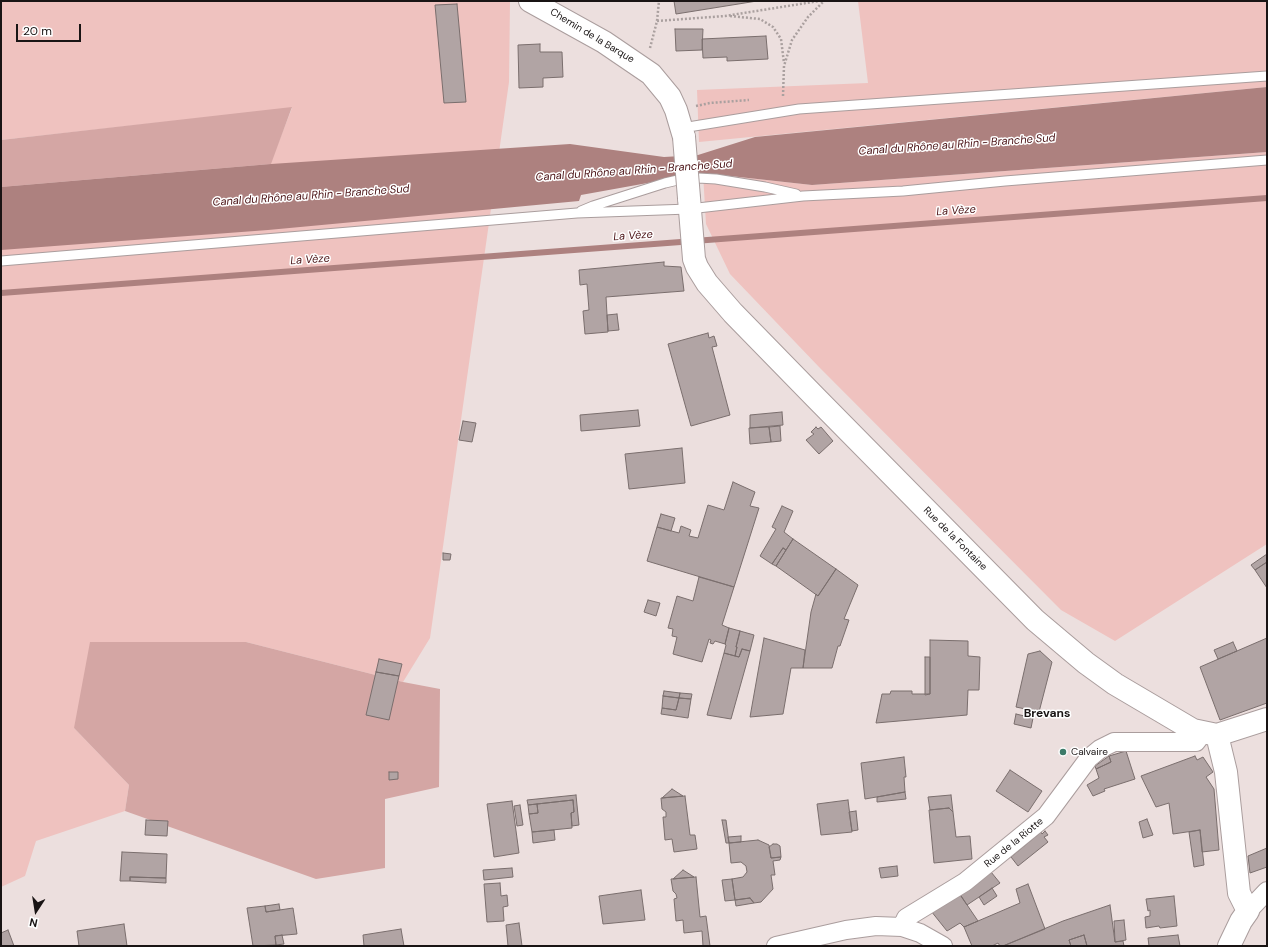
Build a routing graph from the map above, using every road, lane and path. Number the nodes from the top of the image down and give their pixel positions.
1 (530, 1) edge
2 (659, 1) edge
3 (819, 1) edge
4 (824, 1) edge
5 (725, 16) junction
6 (657, 21) junction
7 (640, 66) junction
8 (784, 66) junction
9 (1267, 76) edge
10 (783, 97) dead end
11 (683, 132) junction
12 (1267, 160) edge
13 (803, 196) junction
14 (689, 208) junction
15 (577, 213) junction
16 (694, 259) joint
17 (1, 261) edge
18 (1267, 719) edge
19 (1210, 734) junction
20 (1267, 891) edge
21 (1248, 910) junction
22 (902, 927) junction
23 (776, 946) edge
24 (943, 946) edge
25 (1230, 946) edge

1 - 7 street, Chemin de la Barque
2 - 6 path
3 - 5 path
4 - 8 path
5 - 6 path
5 - 8 path
6 - 7 path
7 - 11 street, Chemin de la Barque
8 - 10 path
9 - 11 lane
11 - 14 street, Chemin de la Barque, bridge
12 - 13 lane
13 - 14 lane
13 - 15 lane
14 - 15 lane
14 - 16 street, Chemin de la Barque
15 - 17 lane
16 - 19 street, Rue de la Fontaine
18 - 19 street
19 - 21 street
19 - 22 street, Rue de la Riotte
20 - 21 street
21 - 25 street
22 - 23 street
22 - 24 street

